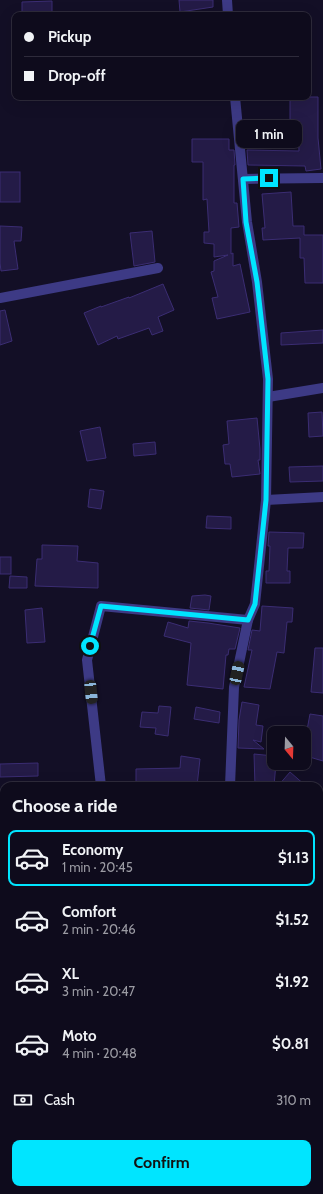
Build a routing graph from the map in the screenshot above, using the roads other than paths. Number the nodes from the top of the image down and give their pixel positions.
1 (227, 0) edge
2 (228, 12) edge
3 (235, 100) edge
4 (323, 178) edge
5 (243, 179) junction
6 (158, 268) dead end
7 (0, 298) edge
8 (323, 388) edge
9 (268, 397) junction
10 (323, 497) edge
11 (266, 500) junction
12 (248, 620) junction
13 (101, 782) edge
14 (230, 782) edge

1 - 2 street
3 - 5 street
4 - 5 street
5 - 9 street
6 - 7 street
8 - 9 street
9 - 11 street
10 - 11 street
11 - 12 street
12 - 13 street
12 - 14 street

